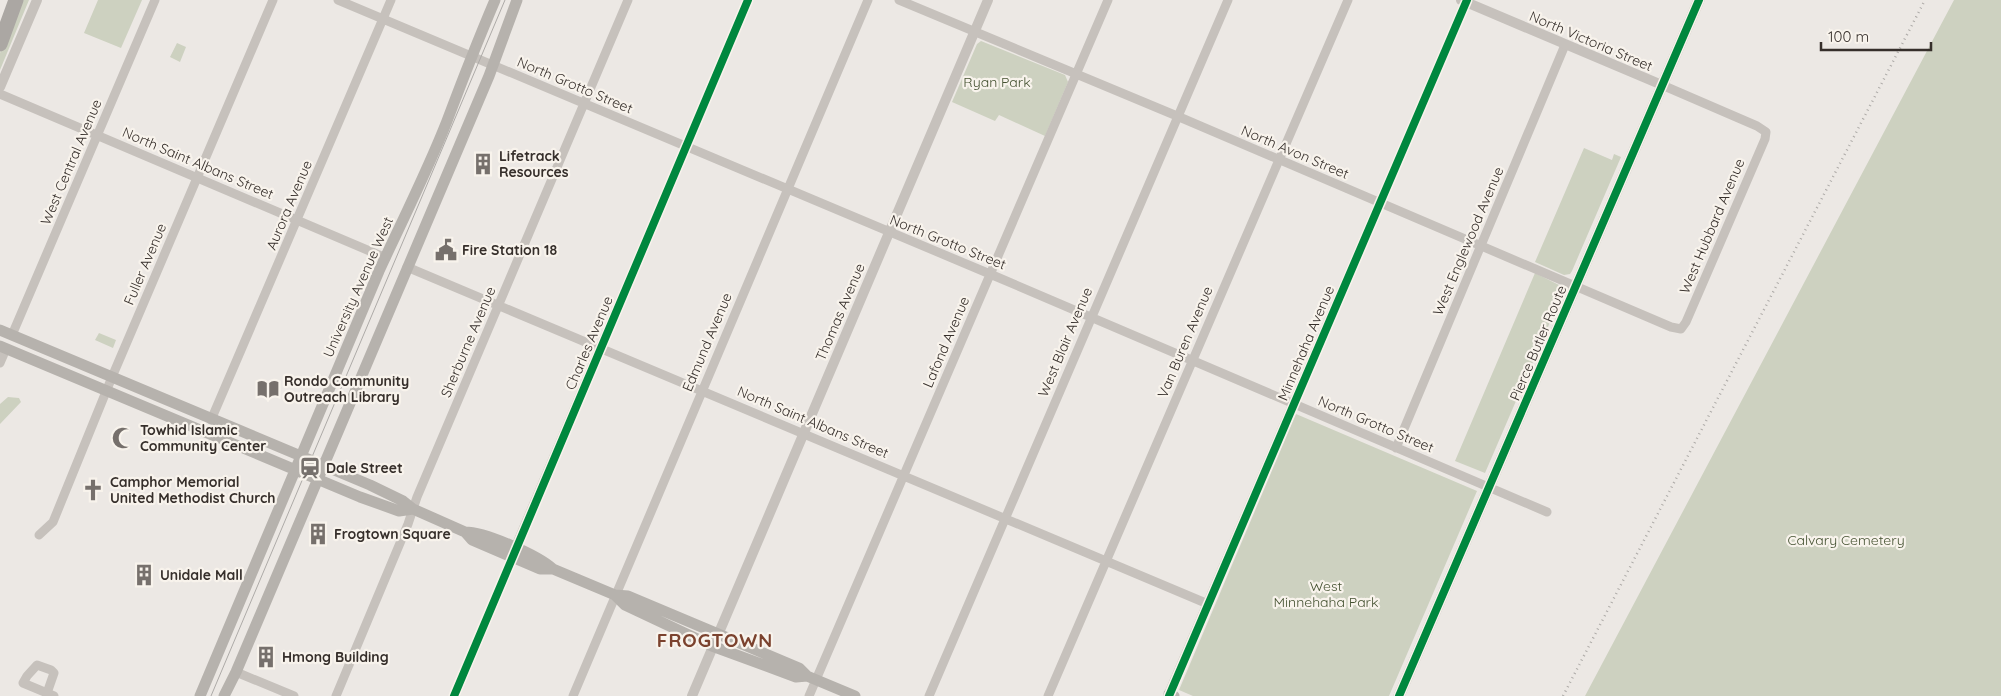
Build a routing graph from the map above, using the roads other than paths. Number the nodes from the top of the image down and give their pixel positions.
1 (16, 0) edge
2 (37, 0) edge
3 (155, 0) edge
4 (272, 0) edge
5 (338, 0) edge
6 (391, 0) edge
7 (495, 0) edge
8 (517, 0) edge
9 (628, 0) edge
10 (748, 0) edge
11 (868, 0) edge
12 (899, 0) edge
13 (988, 0) edge
14 (1108, 0) edge
15 (1228, 0) edge
16 (1348, 0) edge
17 (1699, 0) edge
18 (1464, 1) edge
19 (383, 19) junction
20 (975, 32) junction
21 (0, 44) edge
22 (1565, 45) junction
23 (471, 56) junction
24 (493, 65) junction
25 (1076, 74) junction
26 (1662, 85) junction
27 (0, 87) edge
28 (0, 94) edge
29 (584, 104) junction
30 (1177, 116) junction
31 (1766, 132) joint
32 (97, 136) junction
33 (686, 147) junction
34 (1278, 160) junction
35 (197, 178) junction
36 (787, 190) junction
37 (1380, 203) junction
38 (297, 220) junction
39 (889, 233) junction
40 (1481, 246) junction
41 (386, 258) junction
42 (407, 267) junction
43 (990, 274) junction
44 (1576, 287) junction
45 (499, 305) junction
46 (1090, 318) junction
47 (1680, 329) joint
48 (0, 330) edge
49 (12, 335) junction
50 (600, 347) junction
51 (3, 348) edge
52 (1192, 360) junction
53 (0, 363) edge
54 (112, 377) junction
55 (702, 390) junction
56 (107, 391) junction
57 (1293, 404) junction
58 (211, 420) junction
59 (803, 432) junction
60 (1396, 448) junction
61 (300, 456) junction
62 (323, 466) junction
63 (295, 470) junction
64 (904, 475) junction
65 (317, 480) junction
66 (1490, 488) junction
67 (413, 509) junction
68 (1546, 512) dead end
69 (1006, 518) junction
70 (39, 535) dead end
71 (513, 552) junction
72 (1106, 560) junction
73 (615, 594) junction
74 (1208, 604) junction
75 (718, 634) junction
76 (712, 646) junction
77 (236, 672) junction
78 (812, 678) junction
79 (1171, 695) edge
80 (200, 696) edge
81 (224, 696) edge
82 (294, 696) edge
83 (336, 696) edge
84 (454, 696) edge
85 (573, 696) edge
86 (692, 696) edge
87 (809, 696) edge
88 (855, 696) edge
89 (929, 696) edge
90 (1048, 696) edge
91 (1399, 696) edge

1 - 21 highway
2 - 27 street
3 - 32 street, West Central Avenue
4 - 35 street, Fuller Avenue
5 - 19 street, North Grotto Street
6 - 19 street, Aurora Avenue
7 - 23 main road, University Avenue West
8 - 24 main road
9 - 29 street, Sherburne Avenue
10 - 33 street, Charles Avenue
11 - 36 street, Edmund Avenue
12 - 20 street, North Avon Street
13 - 20 street, Thomas Avenue
14 - 25 street, Lafond Avenue
15 - 30 street, West Blair Avenue
16 - 34 street, Van Buren Avenue
17 - 26 main road, Pierce Butler Route
18 - 22 street, North Victoria Street
18 - 37 street, Minnehaha Avenue
19 - 23 street, North Grotto Street
19 - 38 street, Aurora Avenue
20 - 25 street, North Avon Street
20 - 39 street, Thomas Avenue
22 - 26 street, North Victoria Street
22 - 40 street, West Englewood Avenue
23 - 24 street, North Grotto Street
23 - 41 main road, University Avenue West
24 - 29 street, North Grotto Street
24 - 42 main road
25 - 30 street, North Avon Street
25 - 43 street, Lafond Avenue
26 - 31 street, North Victoria Street
26 - 44 main road, Pierce Butler Route
28 - 32 street, North Saint Albans Street
29 - 33 street, North Grotto Street
29 - 45 street, Sherburne Avenue
30 - 34 street, North Avon Street
30 - 46 street, West Blair Avenue
31 - 47 street, West Hubbard Avenue
32 - 35 street, North Saint Albans Street
32 - 49 street, West Central Avenue
33 - 36 street, North Grotto Street
33 - 50 street, Charles Avenue
34 - 37 street, North Avon Street
34 - 52 street, Van Buren Avenue
35 - 38 street, North Saint Albans Street
35 - 54 street, Fuller Avenue
36 - 39 street, North Grotto Street
36 - 55 street, Edmund Avenue
37 - 40 street, North Avon Street
37 - 57 street, Minnehaha Avenue
38 - 41 street, North Saint Albans Street
38 - 58 street, Aurora Avenue
39 - 43 street, North Grotto Street
39 - 59 street, Thomas Avenue
40 - 44 street, North Avon Street
40 - 60 street, West Englewood Avenue
41 - 61 main road, University Avenue West
42 - 45 street, North Saint Albans Street
42 - 62 main road
43 - 46 street, North Grotto Street
43 - 64 street, Lafond Avenue
44 - 47 street, North Avon Street
44 - 66 main road, Pierce Butler Route
45 - 50 street, North Saint Albans Street
45 - 67 street, Sherburne Avenue
46 - 52 street, North Grotto Street
46 - 69 street, West Blair Avenue
48 - 49 main road
49 - 54 main road
50 - 55 street, North Saint Albans Street
50 - 71 street, Charles Avenue
51 - 53 street
51 - 56 main road
52 - 57 street, North Grotto Street
52 - 72 street, Van Buren Avenue
54 - 56 street, Fuller Avenue
54 - 58 main road
55 - 59 street, North Saint Albans Street
55 - 73 street, Edmund Avenue
56 - 63 main road
56 - 70 street, Fuller Avenue
57 - 60 street, North Grotto Street
57 - 74 street, Minnehaha Avenue
58 - 61 main road
59 - 64 street, North Saint Albans Street
59 - 75 street, Thomas Avenue
60 - 66 street, North Grotto Street
61 - 62 main road
61 - 63 main road, University Avenue West
62 - 65 main road
62 - 67 main road
63 - 65 main road
63 - 80 main road, University Avenue West
64 - 69 street, North Saint Albans Street
64 - 78 street, Lafond Avenue
65 - 67 main road
65 - 77 main road
66 - 68 street, North Grotto Street
66 - 91 main road, Pierce Butler Route
67 - 71 main road
67 - 83 street, Sherburne Avenue
69 - 72 street, North Saint Albans Street
69 - 89 street, West Blair Avenue
71 - 73 main road
71 - 84 street, Charles Avenue
72 - 74 street, North Saint Albans Street
72 - 90 street, Van Buren Avenue
73 - 75 main road
73 - 76 main road
73 - 85 street, Edmund Avenue
74 - 79 street, Minnehaha Avenue
75 - 76 street, Thomas Avenue
75 - 78 main road
76 - 78 main road
76 - 86 street, Thomas Avenue
77 - 81 main road
77 - 82 street
78 - 87 street, Lafond Avenue
78 - 88 main road

